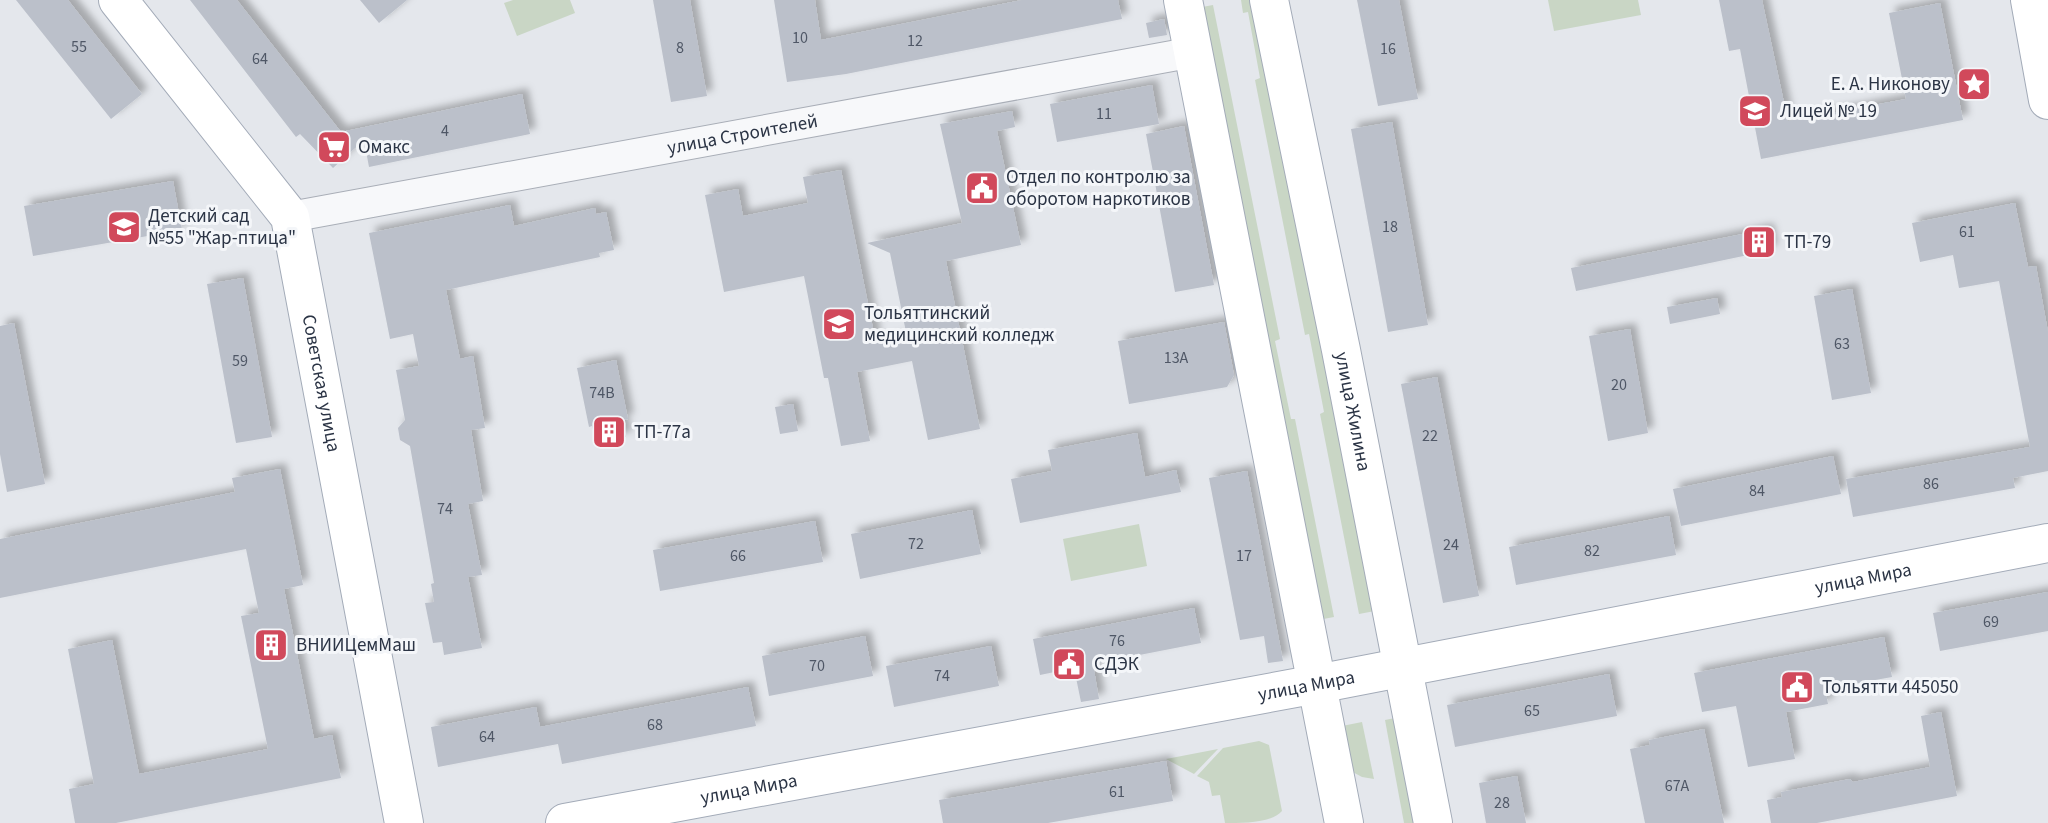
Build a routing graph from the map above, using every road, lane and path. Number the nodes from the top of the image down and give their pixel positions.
1 (118, 0) edge
2 (1183, 0) edge
3 (1269, 0) edge
4 (2030, 0) edge
5 (1194, 52) junction
6 (2048, 100) edge
7 (290, 216) junction
8 (2048, 542) edge
9 (1402, 668) junction
10 (1317, 684) junction
11 (404, 823) edge
12 (565, 823) edge
13 (1344, 823) edge
14 (1433, 823) edge

1 - 7 main road, Советская улица
2 - 5 main road
3 - 9 main road, улица Жилина
4 - 6 main road
5 - 7 street, улица Строителей
5 - 10 main road
7 - 11 main road, Советская улица
8 - 9 main road, улица Мира
9 - 10 main road, улица Мира
9 - 14 main road, улица Жилина
10 - 12 main road, улица Мира
10 - 13 main road

